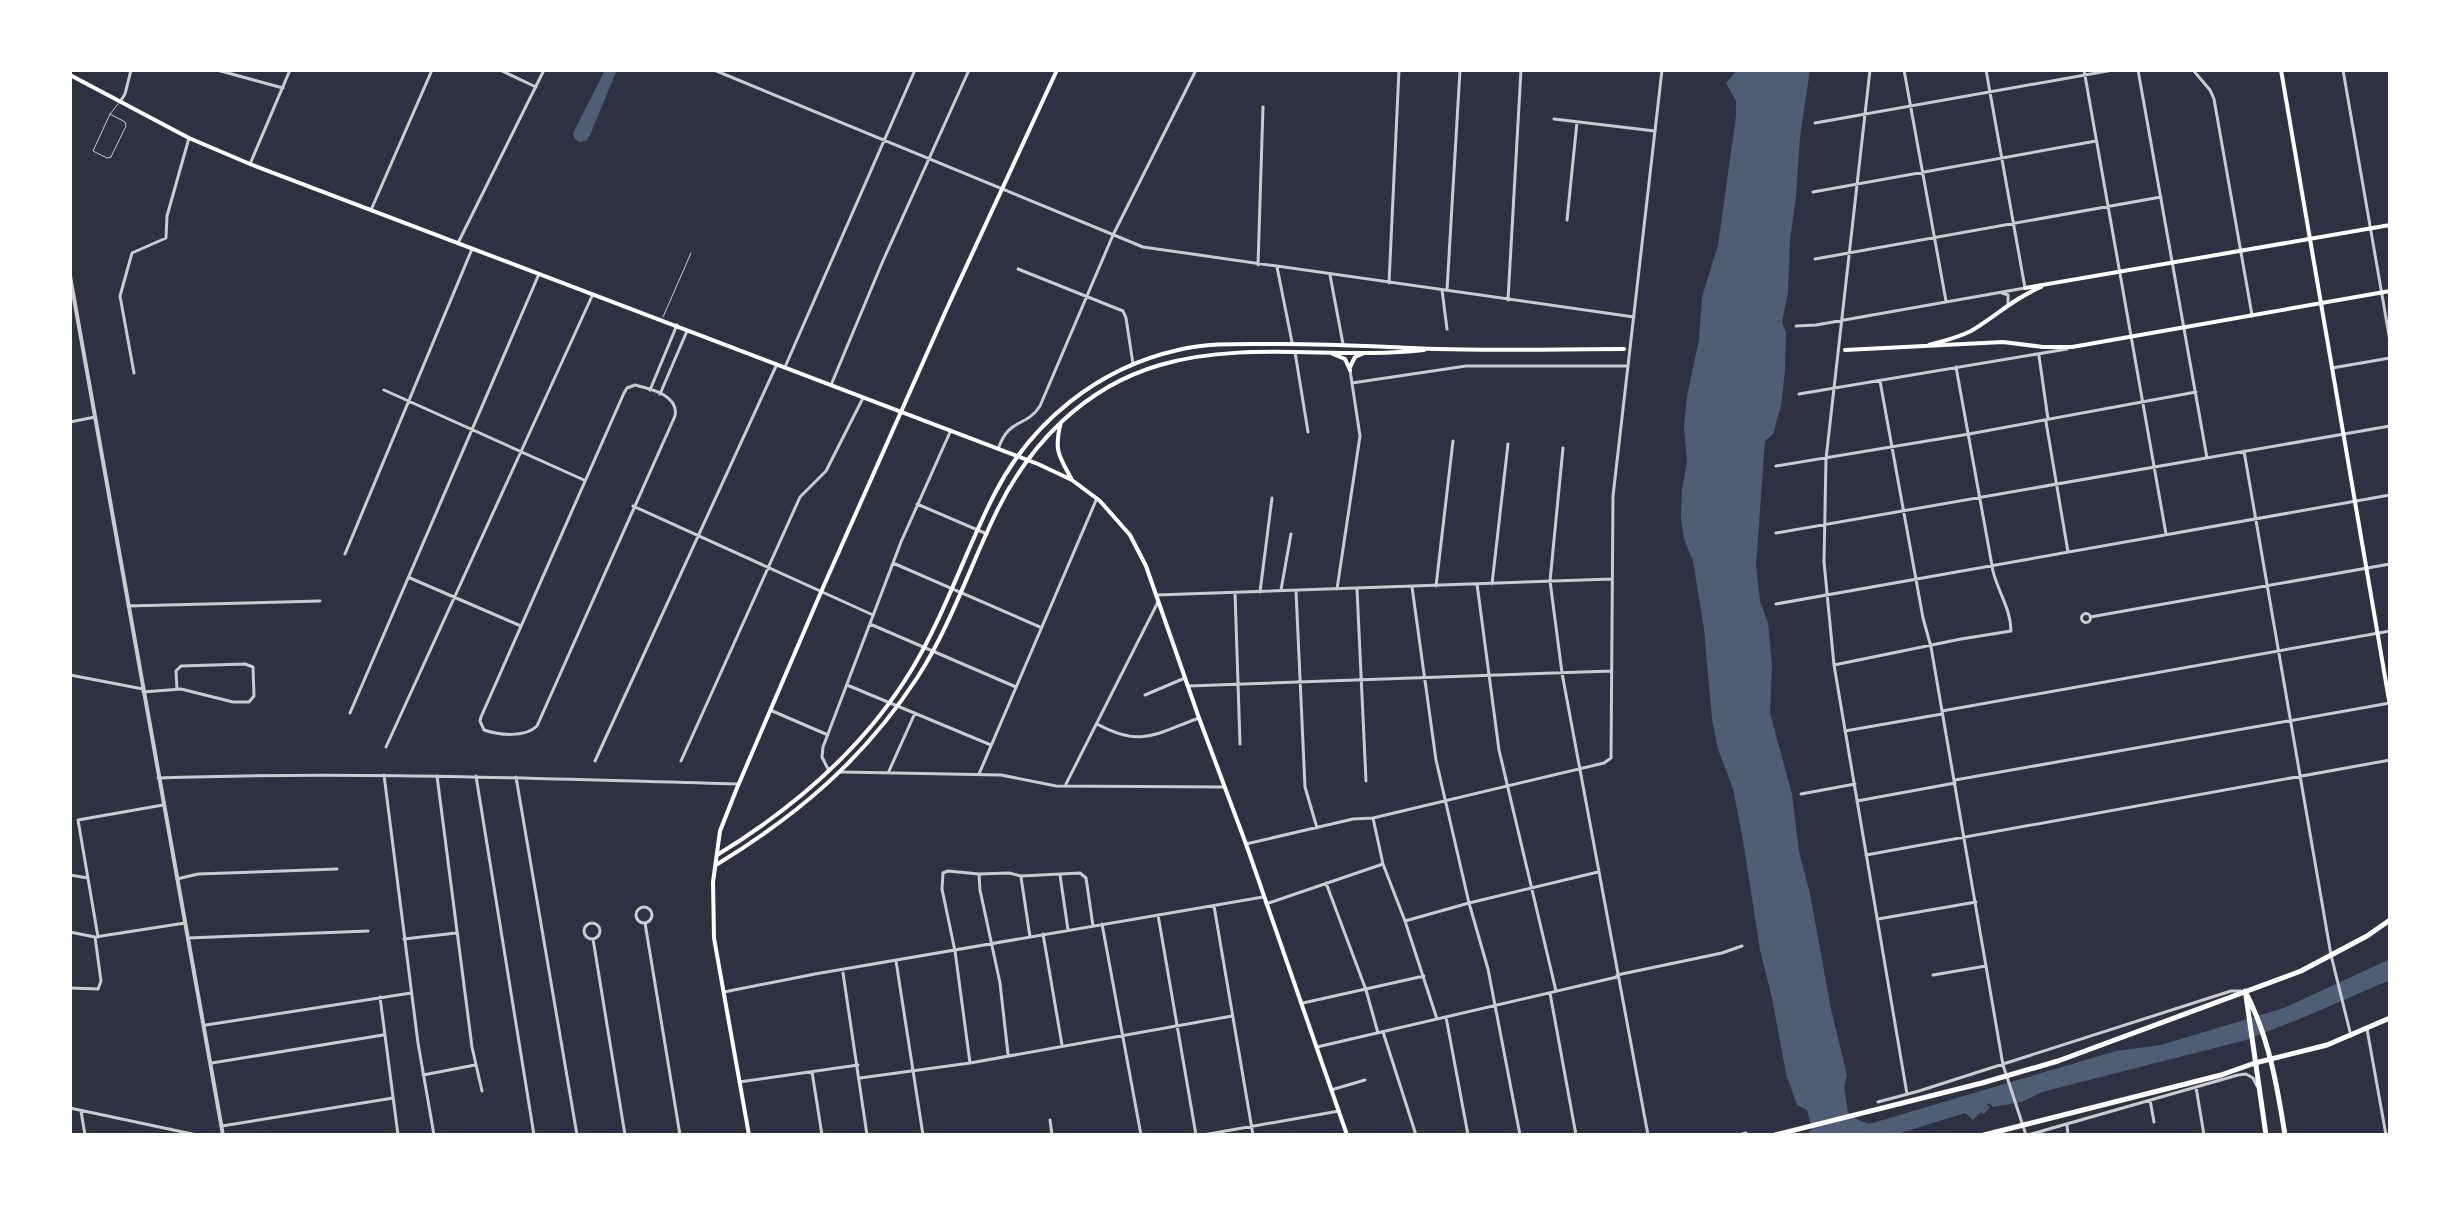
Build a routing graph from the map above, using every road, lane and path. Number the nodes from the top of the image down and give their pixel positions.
1 (131, 70) edge
2 (217, 70) edge
3 (290, 70) edge
4 (432, 70) edge
5 (500, 70) edge
6 (544, 70) edge
7 (714, 70) edge
8 (915, 70) edge
9 (969, 70) edge
10 (1057, 70) edge
11 (1196, 70) edge
12 (1399, 70) edge
13 (1460, 70) edge
14 (1521, 70) edge
15 (1662, 70) edge
16 (1870, 70) edge
17 (1904, 70) edge
18 (1986, 70) edge
19 (2113, 70) edge
20 (2138, 70) edge
21 (2193, 70) edge
22 (2343, 70) edge
23 (2283, 71) edge
24 (2084, 72) edge
25 (70, 75) edge
26 (536, 87) junction
27 (283, 88) junction
28 (1991, 92) junction
29 (120, 102) junction
30 (1911, 105) junction
31 (1263, 107) dead end
32 (110, 114) junction
33 (1866, 114) junction
34 (1554, 119) dead end
35 (1577, 122) junction
36 (1815, 123) dead end
37 (1655, 131) junction
38 (189, 138) junction
39 (884, 140) junction
40 (2096, 141) junction
41 (2002, 157) junction
42 (929, 159) junction
43 (250, 164) junction
44 (1923, 171) junction
45 (1856, 183) junction
46 (1002, 189) junction
47 (1813, 192) dead end
48 (2161, 197) junction
49 (2108, 206) junction
50 (371, 210) junction
51 (1567, 220) dead end
52 (2014, 223) junction
53 (2390, 225) edge
54 (2371, 228) junction
55 (1113, 235) junction
56 (1933, 237) junction
57 (2310, 239) junction
58 (458, 243) junction
59 (472, 249) junction
60 (2241, 251) junction
61 (1848, 252) junction
62 (691, 253) dead end
63 (1815, 259) dead end
64 (2173, 262) junction
65 (1258, 265) junction
66 (1277, 267) junction
67 (1018, 269) dead end
68 (2119, 271) junction
69 (539, 274) junction
70 (1330, 275) junction
71 (70, 276) edge
72 (1389, 283) junction
73 (2051, 284) junction
74 (2025, 288) junction
75 (1444, 291) junction
76 (2390, 291) edge
77 (1998, 292) junction
78 (2382, 292) junction
79 (593, 294) junction
80 (1085, 296) junction
81 (1508, 300) junction
82 (1946, 301) junction
83 (2321, 303) junction
84 (2008, 305) junction
85 (2252, 315) junction
86 (1634, 317) junction
87 (1843, 318) junction
88 (662, 320) junction
89 (677, 325) junction
90 (1796, 326) dead end
91 (2184, 327) junction
92 (1447, 329) dead end
93 (688, 330) junction
94 (2131, 336) junction
95 (2390, 341) edge
96 (1292, 343) junction
97 (1309, 344) junction
98 (1343, 344) junction
99 (1919, 347) junction
100 (2072, 347) junction
101 (1434, 349) junction
102 (1624, 349) dead end
103 (1845, 350) dead end
104 (1275, 352) junction
105 (1295, 352) junction
106 (1329, 353) junction
107 (1365, 353) junction
108 (2038, 354) junction
109 (2390, 358) edge
110 (777, 364) junction
111 (1133, 364) junction
112 (1628, 366) junction
113 (785, 367) junction
114 (1956, 367) junction
115 (2332, 368) junction
116 (1350, 370) junction
117 (134, 373) dead end
118 (1880, 381) junction
119 (1352, 383) junction
120 (831, 385) junction
121 (1835, 389) junction
122 (384, 390) dead end
123 (650, 390) junction
124 (2196, 392) junction
125 (660, 394) junction
126 (1799, 394) dead end
127 (864, 396) junction
128 (407, 402) junction
129 (2143, 402) junction
130 (903, 411) junction
131 (95, 417) junction
132 (2047, 420) junction
133 (1062, 421) junction
134 (70, 422) edge
135 (2390, 426) edge
136 (472, 429) junction
137 (951, 430) junction
138 (1308, 432) dead end
139 (1969, 434) junction
140 (2343, 434) junction
141 (1453, 441) dead end
142 (1508, 444) dead end
143 (1892, 447) junction
144 (1563, 448) dead end
145 (998, 449) junction
146 (2244, 451) junction
147 (520, 452) junction
148 (1017, 456) junction
149 (2207, 458) junction
150 (1826, 459) junction
151 (1027, 460) junction
152 (1776, 466) dead end
153 (2154, 467) junction
154 (584, 480) junction
155 (1072, 480) junction
156 (2058, 485) junction
157 (2390, 495) edge
158 (1097, 498) junction
159 (1272, 498) dead end
160 (1981, 498) junction
161 (2355, 501) junction
162 (917, 504) junction
163 (633, 506) junction
164 (1904, 512) junction
165 (2256, 519) junction
166 (1823, 525) junction
167 (978, 530) junction
168 (1776, 533) dead end
169 (987, 534) junction
170 (1291, 534) dead end
171 (2166, 534) junction
172 (697, 535) junction
173 (2068, 552) junction
174 (345, 554) dead end
175 (893, 563) junction
176 (1992, 564) junction
177 (2390, 564) edge
178 (768, 567) junction
179 (2366, 568) junction
180 (409, 577) junction
181 (1916, 578) junction
182 (1612, 579) junction
183 (1550, 581) junction
184 (1477, 584) junction
185 (1492, 584) junction
186 (2267, 585) junction
187 (1436, 586) junction
188 (1412, 587) junction
189 (952, 589) junction
190 (1337, 589) junction
191 (1357, 589) junction
192 (1281, 590) junction
193 (1296, 591) junction
194 (821, 592) junction
195 (1235, 592) junction
196 (1260, 592) junction
197 (962, 593) junction
198 (1825, 594) junction
199 (1156, 595) junction
200 (455, 597) junction
201 (320, 601) dead end
202 (1158, 602) junction
203 (1776, 604) dead end
204 (128, 606) junction
205 (873, 615) junction
206 (2090, 617) dead end
207 (870, 624) junction
208 (521, 626) junction
209 (1041, 627) junction
210 (2390, 631) edge
211 (2377, 633) junction
212 (924, 647) junction
213 (1931, 647) junction
214 (933, 650) junction
215 (2279, 651) junction
216 (1834, 665) junction
217 (1612, 671) junction
218 (1562, 673) junction
219 (70, 675) edge
220 (1488, 676) junction
221 (1185, 678) junction
222 (1424, 678) junction
223 (1361, 680) junction
224 (1300, 682) junction
225 (1238, 684) junction
226 (847, 685) junction
227 (1188, 686) junction
228 (1016, 687) junction
229 (177, 689) junction
230 (143, 690) junction
231 (1145, 695) dead end
232 (889, 702) junction
233 (2390, 704) edge
234 (898, 706) junction
235 (770, 710) junction
236 (1942, 712) junction
237 (350, 713) dead end
238 (915, 713) junction
239 (1199, 718) junction
240 (2291, 722) junction
241 (1096, 723) junction
242 (1845, 731) junction
243 (828, 735) junction
244 (1240, 744) dead end
245 (991, 745) junction
246 (386, 747) dead end
247 (2390, 760) edge
248 (595, 761) dead end
249 (681, 761) dead end
250 (1579, 769) junction
251 (829, 771) junction
252 (841, 772) junction
253 (888, 773) junction
254 (979, 774) junction
255 (384, 775) junction
256 (437, 776) junction
257 (476, 776) junction
258 (2300, 776) junction
259 (516, 777) junction
260 (158, 778) junction
261 (1366, 781) dead end
262 (1955, 782) junction
263 (738, 784) junction
264 (1855, 784) junction
265 (1066, 786) junction
266 (1508, 786) junction
267 (1225, 787) junction
268 (1801, 794) dead end
269 (1445, 800) junction
270 (1857, 801) junction
271 (163, 805) junction
272 (1373, 818) junction
273 (1317, 828) junction
274 (1965, 838) junction
275 (1246, 844) junction
276 (717, 855) junction
277 (1866, 855) junction
278 (1383, 864) junction
279 (716, 865) junction
280 (337, 869) dead end
281 (1598, 872) junction
282 (1060, 873) junction
283 (979, 874) junction
284 (70, 875) edge
285 (1021, 876) junction
286 (88, 878) junction
287 (177, 879) junction
288 (1326, 883) junction
289 (1532, 888) junction
290 (1263, 897) junction
291 (1976, 902) junction
292 (1469, 903) junction
293 (1266, 904) junction
294 (1213, 905) junction
295 (1158, 915) junction
296 (1878, 919) junction
297 (2390, 920) edge
298 (1405, 921) junction
299 (185, 923) junction
300 (645, 923) dead end
301 (1102, 924) junction
302 (1093, 926) junction
303 (1068, 930) junction
304 (368, 931) dead end
305 (70, 932) edge
306 (457, 933) junction
307 (1043, 934) junction
308 (96, 937) junction
309 (1030, 937) junction
310 (188, 938) junction
311 (404, 939) junction
312 (593, 939) dead end
313 (992, 944) junction
314 (1742, 946) dead end
315 (955, 951) junction
316 (2331, 955) junction
317 (896, 961) junction
318 (1986, 966) junction
319 (842, 971) junction
320 (1933, 975) dead end
321 (1424, 976) junction
322 (1617, 976) junction
323 (70, 988) edge
324 (1366, 990) junction
325 (1556, 991) junction
326 (2245, 991) junction
327 (723, 992) junction
328 (413, 993) junction
329 (1550, 993) junction
330 (380, 997) junction
331 (1301, 1003) junction
332 (1496, 1005) junction
333 (1232, 1016) junction
334 (1446, 1017) junction
335 (2390, 1018) edge
336 (1437, 1019) junction
337 (206, 1025) junction
338 (1177, 1025) junction
339 (2367, 1029) junction
340 (1380, 1033) junction
341 (383, 1035) junction
342 (1124, 1035) junction
343 (2351, 1036) junction
344 (1062, 1045) junction
345 (1316, 1048) junction
346 (1008, 1054) junction
347 (2272, 1059) junction
348 (212, 1063) junction
349 (970, 1063) junction
350 (2255, 1063) junction
351 (476, 1065) junction
352 (858, 1065) junction
353 (2003, 1065) junction
354 (914, 1069) junction
355 (812, 1072) junction
356 (423, 1075) junction
357 (860, 1078) junction
358 (1365, 1080) dead end
359 (739, 1082) junction
360 (2196, 1087) junction
361 (2258, 1088) junction
362 (1331, 1090) junction
363 (482, 1091) dead end
364 (1907, 1094) junction
365 (393, 1098) junction
366 (2150, 1100) junction
367 (1878, 1102) dead end
368 (70, 1108) edge
369 (80, 1110) junction
370 (1339, 1111) junction
371 (1050, 1120) dead end
372 (2154, 1122) dead end
373 (2067, 1125) junction
374 (222, 1126) junction
375 (1251, 1127) junction
376 (1746, 1133) edge
377 (85, 1135) edge
378 (197, 1135) edge
379 (223, 1135) edge
380 (398, 1135) edge
381 (434, 1135) edge
382 (534, 1135) edge
383 (577, 1135) edge
384 (625, 1135) edge
385 (680, 1135) edge
386 (749, 1135) edge
387 (822, 1135) edge
388 (867, 1135) edge
389 (923, 1135) edge
390 (1052, 1135) edge
391 (1141, 1135) edge
392 (1196, 1135) edge
393 (1203, 1135) edge
394 (1253, 1135) edge
395 (1347, 1135) edge
396 (1416, 1135) edge
397 (1468, 1135) edge
398 (1520, 1135) edge
399 (1576, 1135) edge
400 (1648, 1135) edge
401 (1739, 1135) edge
402 (1775, 1135) edge
403 (1984, 1135) edge
404 (2027, 1135) edge
405 (2068, 1135) edge
406 (2204, 1135) edge
407 (2266, 1135) edge
408 (2285, 1135) edge
409 (2386, 1135) edge

1 - 29 street
2 - 27 street
3 - 27 street
4 - 50 street
5 - 26 street
6 - 26 street
7 - 39 street
8 - 39 street
9 - 42 street
10 - 46 main road
11 - 55 street
12 - 72 street
13 - 75 street
14 - 81 street
15 - 37 street
16 - 33 street
17 - 30 street
18 - 28 street
19 - 24 street
20 - 48 street
21 - 60 street
22 - 54 street
23 - 57 main road
24 - 28 street
24 - 40 street
25 - 29 main road
26 - 58 street
27 - 43 street
28 - 30 street
28 - 41 street
29 - 32 lane
29 - 38 main road
30 - 33 street
30 - 44 street
31 - 65 street
32 - 32 lane
33 - 36 street
33 - 45 street
34 - 35 street
35 - 37 street
35 - 51 street
37 - 86 street
38 - 43 main road
38 - 117 street
39 - 42 street
39 - 113 street
40 - 41 street
40 - 49 street
41 - 44 street
41 - 52 street
42 - 46 street
42 - 120 street
43 - 50 main road
44 - 45 street
44 - 56 street
45 - 47 street
45 - 61 street
46 - 55 street
46 - 130 main road
48 - 49 street
48 - 64 street
49 - 52 street
49 - 68 street
50 - 58 main road
52 - 56 street
52 - 74 street
53 - 54 main road
54 - 57 main road
54 - 78 street
55 - 65 street
55 - 80 street
56 - 61 street
56 - 82 street
57 - 60 main road
57 - 83 main road
58 - 59 main road
59 - 69 main road
59 - 128 street
60 - 64 main road
60 - 85 street
61 - 63 street
61 - 87 street
62 - 88 lane
64 - 68 main road
64 - 91 street
65 - 66 street
66 - 70 street
66 - 96 street
67 - 80 street
68 - 73 main road
68 - 94 street
69 - 79 main road
69 - 136 street
70 - 72 street
70 - 98 street
71 - 131 street
72 - 75 street
73 - 74 main road
73 - 84 main road
74 - 77 street
75 - 81 street
75 - 92 street
76 - 78 main road
77 - 82 street
77 - 84 street
78 - 83 main road
78 - 95 street
79 - 88 main road
79 - 147 street
80 - 111 street
80 - 145 street
81 - 86 street
82 - 87 street
83 - 85 main road
83 - 115 main road
84 - 99 main road
85 - 91 main road
86 - 112 street
87 - 90 street
87 - 121 street
88 - 89 main road
89 - 93 main road
89 - 123 street
91 - 94 main road
91 - 124 street
93 - 110 main road
93 - 125 street
94 - 100 main road
94 - 129 street
96 - 97 main road
96 - 104 main road
96 - 111 main road
97 - 98 main road
97 - 105 main road
98 - 101 main road
99 - 100 main road
99 - 103 main road
100 - 108 street
101 - 102 main road
101 - 107 main road
104 - 105 main road
104 - 133 main road
105 - 106 main road
105 - 138 street
106 - 107 main road
106 - 116 main road
107 - 116 main road
108 - 114 street
108 - 132 street
109 - 115 street
110 - 113 main road
110 - 172 street
111 - 148 main road
112 - 119 street
112 - 182 street
113 - 120 main road
114 - 118 street
114 - 139 street
115 - 140 main road
116 - 119 street
118 - 121 street
118 - 143 street
119 - 190 street
120 - 127 main road
121 - 126 street
121 - 150 street
122 - 128 street
123 - 125 street
123 - 154 street
124 - 129 street
124 - 149 street
125 - 163 street
127 - 130 main road
127 - 178 street
128 - 136 street
128 - 174 street
129 - 132 street
129 - 153 street
130 - 137 main road
130 - 194 main road
131 - 134 street
131 - 204 street
132 - 139 street
132 - 156 street
133 - 151 main road
133 - 155 main road
135 - 140 street
136 - 147 street
136 - 180 street
137 - 145 main road
137 - 162 street
139 - 143 street
139 - 160 street
140 - 146 street
140 - 161 main road
141 - 187 street
142 - 185 street
143 - 150 street
143 - 164 street
144 - 183 street
145 - 148 main road
146 - 149 street
146 - 165 street
147 - 154 street
147 - 200 street
148 - 151 main road
148 - 167 main road
149 - 153 street
150 - 152 street
150 - 166 street
151 - 155 main road
151 - 169 main road
153 - 156 street
153 - 171 street
154 - 208 street
155 - 158 main road
156 - 160 street
156 - 173 street
157 - 161 street
158 - 199 main road
158 - 209 street
159 - 196 street
160 - 164 street
160 - 176 street
161 - 165 street
161 - 179 main road
162 - 167 street
162 - 175 street
163 - 172 street
163 - 208 street
164 - 166 street
164 - 181 street
165 - 171 street
165 - 186 street
166 - 168 street
166 - 198 street
167 - 169 street
167 - 189 main road
169 - 197 main road
170 - 192 street
171 - 173 street
172 - 178 street
172 - 248 street
173 - 176 street
175 - 189 street
175 - 205 street
176 - 181 street
176 - 213 street
177 - 179 street
178 - 194 street
178 - 249 street
179 - 186 street
179 - 211 main road
180 - 200 street
180 - 237 street
181 - 198 street
181 - 213 street
182 - 183 street
182 - 217 street
183 - 185 street
183 - 218 street
184 - 185 street
184 - 187 street
184 - 220 street
186 - 206 street
186 - 215 street
187 - 188 street
188 - 191 street
188 - 222 street
189 - 197 street
189 - 212 main road
190 - 191 street
190 - 193 street
191 - 223 street
192 - 193 street
192 - 196 street
193 - 224 street
194 - 205 street
194 - 235 main road
195 - 196 street
195 - 199 street
195 - 225 street
197 - 209 street
197 - 214 main road
198 - 203 street
198 - 216 street
199 - 202 main road
200 - 208 street
200 - 246 street
201 - 204 street
202 - 221 main road
202 - 241 street
204 - 230 street
205 - 207 street
207 - 212 street
207 - 226 street
209 - 228 street
210 - 211 street
211 - 215 street
211 - 233 main road
212 - 214 street
212 - 232 main road
213 - 216 street
213 - 236 street
214 - 228 street
214 - 234 main road
215 - 236 street
215 - 240 street
216 - 242 street
217 - 218 street
217 - 250 street
218 - 220 street
218 - 250 street
219 - 230 street
220 - 222 street
220 - 266 street
221 - 227 main road
221 - 231 street
222 - 223 street
222 - 269 street
223 - 224 street
223 - 261 street
224 - 225 street
224 - 273 street
225 - 227 street
225 - 244 street
226 - 232 street
226 - 243 street
227 - 239 main road
228 - 245 street
229 - 229 street
229 - 230 street
230 - 260 street
232 - 234 street
232 - 251 main road
233 - 240 street
234 - 238 street
234 - 252 main road
235 - 243 street
235 - 263 main road
236 - 242 street
236 - 262 street
238 - 245 street
238 - 253 street
239 - 241 street
239 - 267 main road
240 - 258 street
240 - 262 street
241 - 265 street
242 - 264 street
243 - 251 street
245 - 254 street
247 - 258 street
250 - 266 street
250 - 281 street
251 - 276 main road
252 - 253 street
252 - 279 main road
253 - 254 street
254 - 265 street
255 - 256 street
255 - 260 street
255 - 311 street
256 - 257 street
256 - 306 street
257 - 259 street
257 - 382 street
258 - 274 street
258 - 316 street
259 - 263 street
259 - 383 street
260 - 271 street
262 - 270 street
262 - 274 street
263 - 276 main road
264 - 268 street
264 - 270 street
265 - 267 street
266 - 269 street
266 - 289 street
267 - 275 main road
269 - 272 street
269 - 292 street
270 - 277 street
271 - 286 street
271 - 287 street
272 - 273 street
272 - 278 street
273 - 275 street
274 - 277 street
274 - 291 street
275 - 290 main road
276 - 279 main road
277 - 296 street
278 - 288 street
278 - 298 street
279 - 327 main road
280 - 287 street
281 - 289 street
281 - 322 street
282 - 285 street
282 - 302 street
282 - 303 street
283 - 285 street
283 - 313 street
283 - 315 street
284 - 286 street
285 - 309 street
286 - 308 street
287 - 299 street
288 - 293 street
288 - 324 street
289 - 292 street
289 - 325 street
290 - 293 main road
290 - 294 street
291 - 296 street
291 - 318 street
292 - 298 street
292 - 332 street
293 - 331 main road
294 - 295 street
294 - 333 street
295 - 301 street
295 - 338 street
296 - 364 street
297 - 316 main road
298 - 321 street
299 - 308 street
299 - 310 street
300 - 385 street
301 - 302 street
301 - 342 street
302 - 303 street
303 - 307 street
304 - 310 street
305 - 308 street
306 - 311 street
306 - 351 street
307 - 309 street
307 - 344 street
308 - 323 street
309 - 313 street
310 - 337 street
311 - 328 street
312 - 384 street
313 - 315 street
313 - 346 street
314 - 322 street
315 - 317 street
315 - 349 street
316 - 326 main road
316 - 343 street
317 - 319 street
317 - 354 street
318 - 320 street
318 - 353 street
319 - 327 street
319 - 352 street
321 - 324 street
321 - 336 street
322 - 325 street
322 - 400 street
324 - 331 street
324 - 340 street
325 - 329 street
326 - 347 main road
326 - 350 main road
326 - 353 street
326 - 402 main road
327 - 359 main road
328 - 330 street
328 - 356 street
329 - 332 street
329 - 399 street
330 - 337 street
330 - 341 street
331 - 345 main road
332 - 334 street
332 - 398 street
333 - 338 street
333 - 375 street
334 - 336 street
334 - 397 street
335 - 339 main road
336 - 340 street
337 - 348 street
338 - 342 street
338 - 392 street
339 - 343 main road
339 - 409 street
340 - 345 street
340 - 396 street
341 - 348 street
341 - 365 street
342 - 344 street
342 - 391 street
343 - 347 main road
344 - 346 street
345 - 362 main road
346 - 349 street
347 - 350 main road
347 - 408 main road
348 - 374 street
349 - 354 street
350 - 361 main road
350 - 403 main road
351 - 356 street
351 - 363 street
352 - 355 street
352 - 357 street
353 - 364 street
353 - 404 street
354 - 357 street
354 - 389 street
355 - 359 street
355 - 387 street
356 - 381 street
357 - 388 street
358 - 362 street
359 - 386 main road
360 - 361 street
360 - 366 street
360 - 406 street
361 - 407 main road
362 - 370 main road
364 - 367 street
365 - 374 street
365 - 380 street
366 - 372 street
366 - 373 street
368 - 369 street
369 - 377 street
369 - 378 street
370 - 375 street
370 - 395 main road
371 - 390 street
373 - 404 street
373 - 405 street
374 - 379 street
375 - 393 street
375 - 394 street
376 - 401 street

